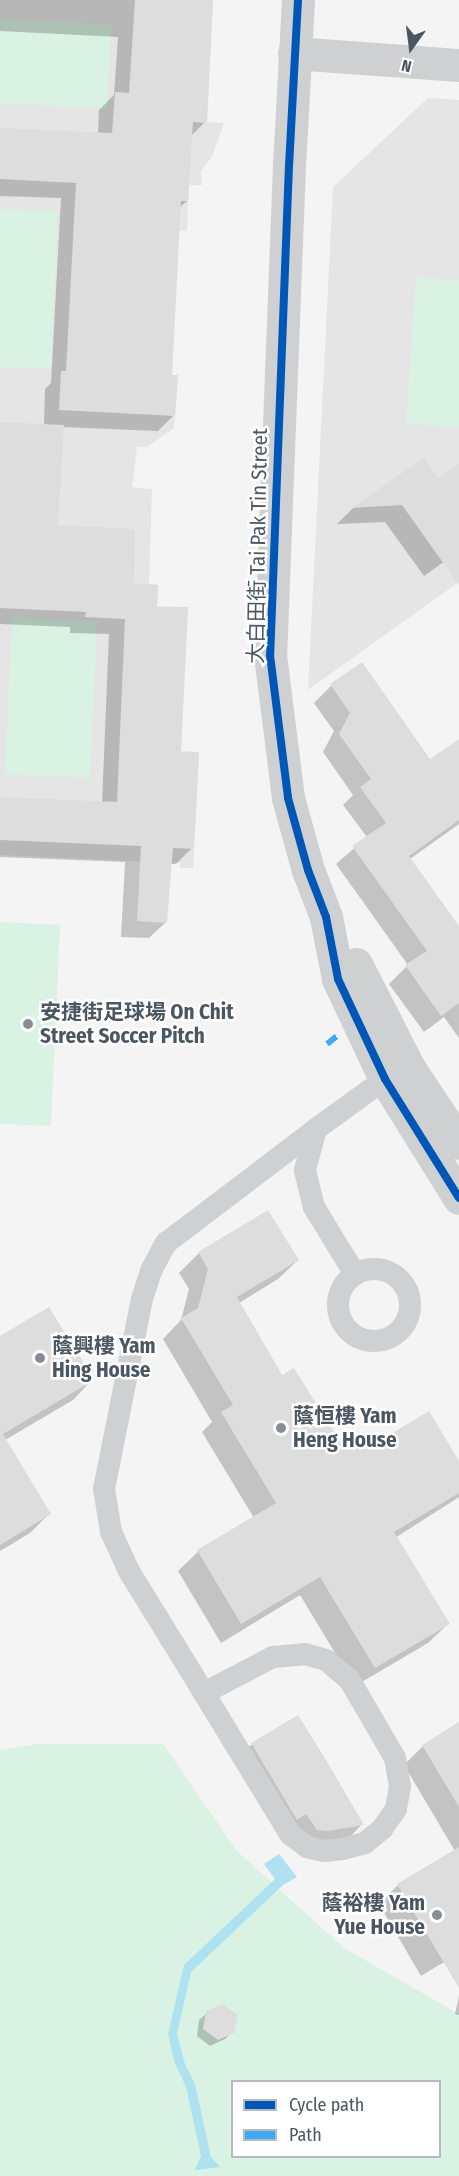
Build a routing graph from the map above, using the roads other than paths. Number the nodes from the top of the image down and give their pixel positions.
1 (298, 0) edge
2 (294, 53) junction
3 (459, 65) edge
4 (327, 917) junction
5 (385, 1079) junction
6 (315, 1128) junction
7 (459, 1143) edge
8 (459, 1198) edge
9 (355, 1274) dead end
10 (204, 1693) junction

1 - 2 street, 大白田街 Tai Pak Tin Street
2 - 3 street
2 - 4 street, 大白田街 Tai Pak Tin Street
4 - 5 street, 大白田街 Tai Pak Tin Street
4 - 7 street, 大白田街 Tai Pak Tin Street
5 - 6 lane
5 - 8 street, 大白田街 Tai Pak Tin Street
6 - 9 lane
6 - 10 lane
10 - 10 lane

